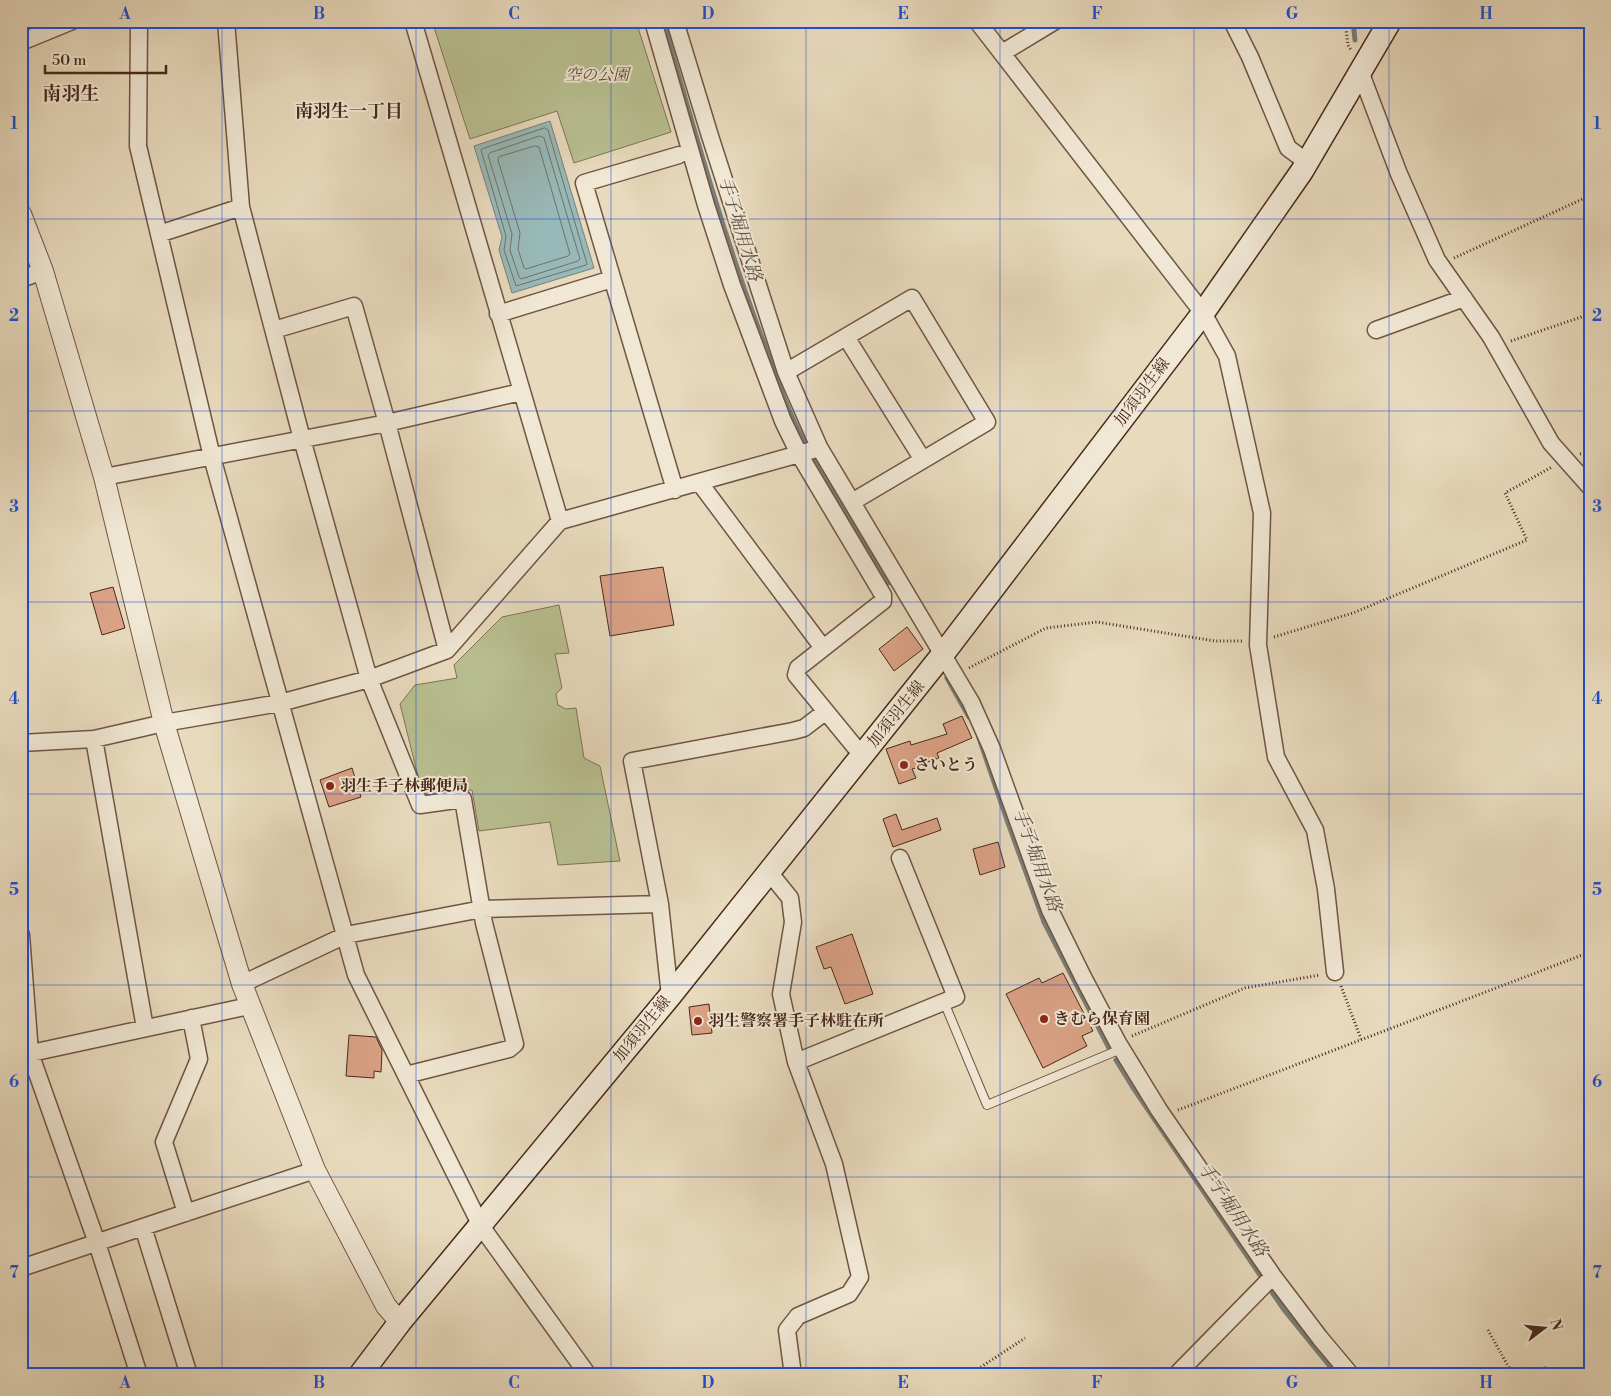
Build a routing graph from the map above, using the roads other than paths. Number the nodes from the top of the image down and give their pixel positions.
1 (72, 21) edge
2 (139, 21) edge
3 (226, 21) edge
4 (413, 21) edge
5 (653, 21) edge
6 (675, 21) edge
7 (977, 21) edge
8 (1055, 21) edge
9 (1232, 21) edge
10 (1390, 21) edge
11 (21, 42) edge
12 (1002, 53) junction
13 (1360, 71) junction
14 (679, 155) dead end
15 (1307, 162) junction
16 (242, 207) junction
17 (21, 214) edge
18 (159, 234) junction
19 (43, 271) junction
20 (21, 279) edge
21 (612, 279) junction
22 (1464, 298) junction
23 (1203, 312) junction
24 (498, 314) junction
25 (274, 330) junction
26 (1376, 330) dead end
27 (846, 337) junction
28 (786, 372) junction
29 (522, 392) junction
30 (388, 423) junction
31 (302, 439) junction
32 (819, 447) junction
33 (799, 454) junction
34 (212, 457) junction
35 (922, 460) junction
36 (104, 477) junction
37 (699, 482) junction
38 (1590, 487) edge
39 (675, 490) junction
40 (852, 502) junction
41 (560, 521) junction
42 (822, 648) junction
43 (447, 650) junction
44 (943, 654) junction
45 (369, 679) junction
46 (280, 703) junction
47 (825, 712) junction
48 (164, 723) junction
49 (94, 739) junction
50 (21, 743) edge
51 (864, 753) junction
52 (900, 858) dead end
53 (769, 872) junction
54 (660, 904) junction
55 (482, 909) junction
56 (21, 935) edge
57 (346, 935) junction
58 (1335, 972) road end
59 (242, 984) junction
60 (670, 996) junction
61 (944, 1002) junction
62 (249, 1006) junction
63 (191, 1018) junction
64 (145, 1028) junction
65 (1120, 1046) junction
66 (26, 1054) edge
67 (796, 1062) junction
68 (406, 1075) junction
69 (315, 1170) junction
70 (186, 1213) junction
71 (481, 1226) junction
72 (143, 1227) junction
73 (97, 1243) junction
74 (21, 1268) edge
75 (1272, 1276) junction
76 (400, 1322) junction
77 (139, 1375) edge
78 (189, 1375) edge
79 (360, 1375) edge
80 (588, 1375) edge
81 (793, 1375) edge
82 (1176, 1375) edge
83 (1352, 1375) edge

1 - 11 street
2 - 18 street
3 - 16 street
4 - 24 street
5 - 33 street
6 - 28 street
7 - 12 street
8 - 12 street
9 - 15 street
10 - 13 main road, 加須羽生線
12 - 23 street
13 - 15 main road, 加須羽生線
13 - 22 street
14 - 21 street
15 - 23 main road, 加須羽生線
16 - 18 street
16 - 25 street
17 - 19 street
18 - 34 street
19 - 20 street
19 - 36 street
21 - 24 street
21 - 39 street
22 - 26 street
22 - 38 street
23 - 44 main road, 加須羽生線
23 - 58 street
24 - 29 street
25 - 30 street
25 - 31 street
27 - 28 street
27 - 35 street
27 - 35 street
28 - 32 street
29 - 30 street
29 - 41 street
30 - 31 street
30 - 43 street
31 - 34 street
31 - 45 street
32 - 33 street
32 - 40 street
33 - 37 street
33 - 42 street
34 - 36 street
34 - 46 street
35 - 40 street
36 - 48 street
37 - 39 street
37 - 42 street
39 - 41 street
40 - 44 street
41 - 43 street
42 - 47 street
43 - 45 street
44 - 51 main road, 加須羽生線
44 - 65 street
45 - 46 street
45 - 55 street
46 - 48 street
46 - 57 street
47 - 51 street
47 - 54 street
48 - 49 street
48 - 59 street
49 - 50 street
49 - 64 street
51 - 53 main road, 加須羽生線
52 - 61 street
53 - 60 main road, 加須羽生線
53 - 67 street
54 - 55 street
54 - 60 street
55 - 57 street
55 - 68 street
56 - 66 street
57 - 59 street
57 - 68 street
59 - 62 street
60 - 71 main road, 加須羽生線
61 - 65 lane
61 - 67 street
62 - 63 street
62 - 69 street
63 - 64 street
63 - 70 street
64 - 66 street
65 - 75 street
66 - 73 street
67 - 81 street
68 - 71 street
69 - 70 street
69 - 76 street
70 - 72 street
71 - 76 main road, 加須羽生線
71 - 80 street
72 - 73 street
72 - 78 street
73 - 74 street
73 - 77 street
75 - 82 street
75 - 83 street
76 - 79 main road, 加須羽生線

